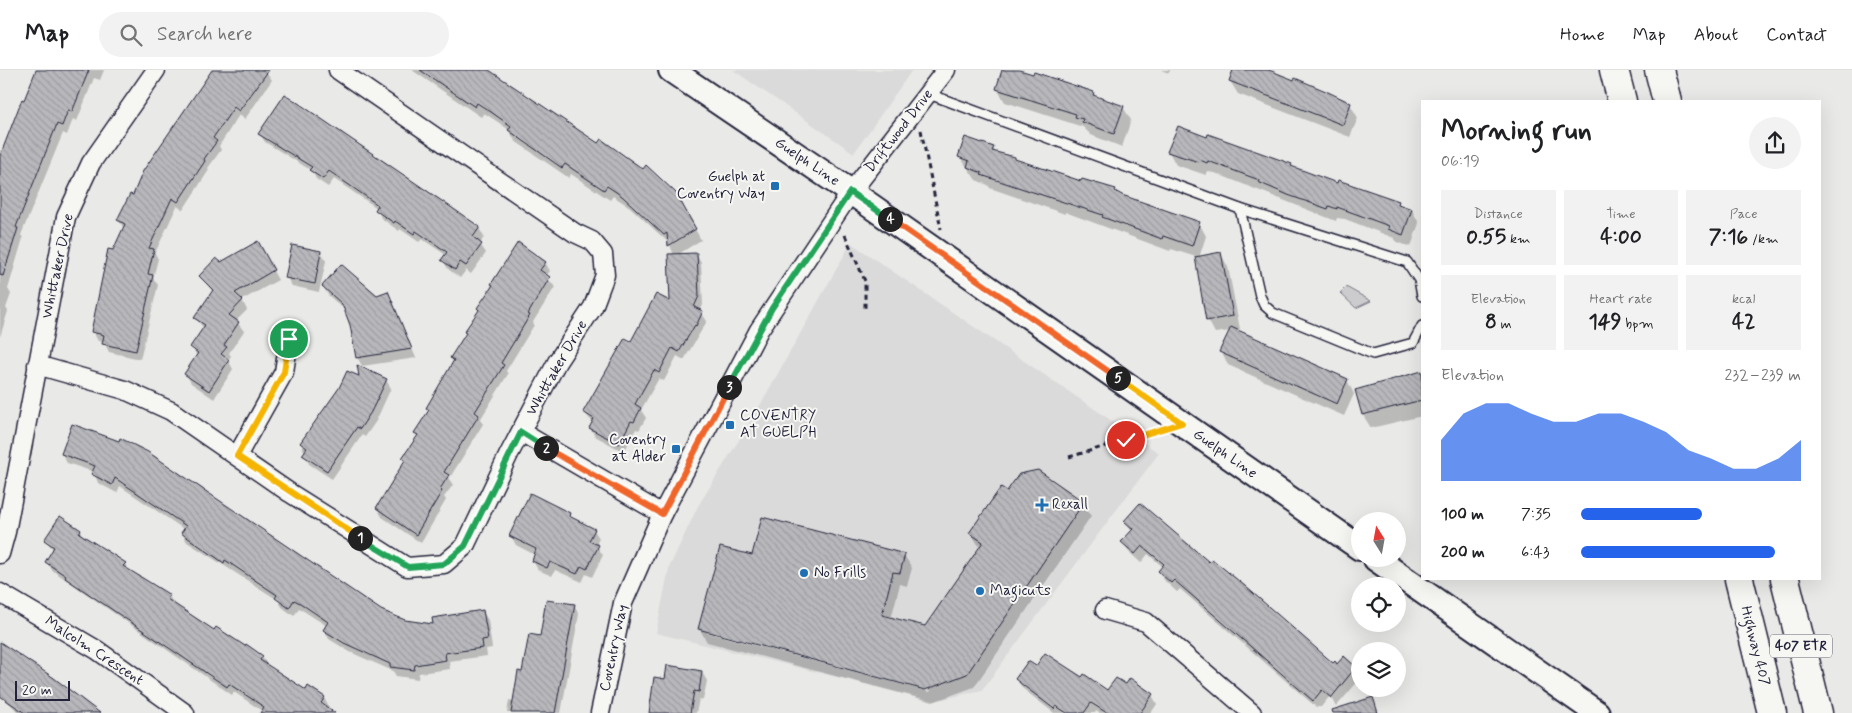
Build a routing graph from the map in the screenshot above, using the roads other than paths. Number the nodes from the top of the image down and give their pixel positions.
1 (156, 70) edge
2 (338, 70) edge
3 (671, 70) edge
4 (946, 70) edge
5 (1614, 70) edge
6 (1659, 70) edge
7 (929, 94) junction
8 (1622, 100) edge
9 (1667, 100) edge
10 (850, 192) junction
11 (1240, 209) junction
12 (1421, 291) edge
13 (1421, 328) edge
14 (289, 339) dead end
15 (37, 365) junction
16 (521, 432) junction
17 (237, 456) junction
18 (662, 514) junction
19 (1351, 542) edge
20 (0, 554) edge
21 (1389, 568) edge
22 (1739, 580) edge
23 (1785, 580) edge
24 (0, 593) edge
25 (1105, 610) dead end
26 (185, 713) edge
27 (600, 713) edge
28 (1252, 713) edge
29 (1597, 713) edge
30 (1772, 713) edge
31 (1818, 713) edge

1 - 15 street, Whittaker Drive
2 - 16 street, Whittaker Drive
3 - 10 main road, Guelph Line
4 - 7 street, Driftwood Drive
5 - 8 highway
6 - 9 highway
7 - 10 street, Driftwood Drive
7 - 11 lane
10 - 18 street, Coventry Way
10 - 19 main road, Guelph Line
11 - 12 lane
11 - 13 lane
14 - 17 street
15 - 17 street, Whittaker Drive
15 - 20 street, Whittaker Drive
16 - 17 street, Whittaker Drive
16 - 18 street
18 - 27 street, Coventry Way
21 - 29 main road
22 - 30 highway, Highway 407 / 407 ETR
23 - 31 highway, 407 ETR
24 - 26 street, Malcolm Crescent
25 - 28 street

